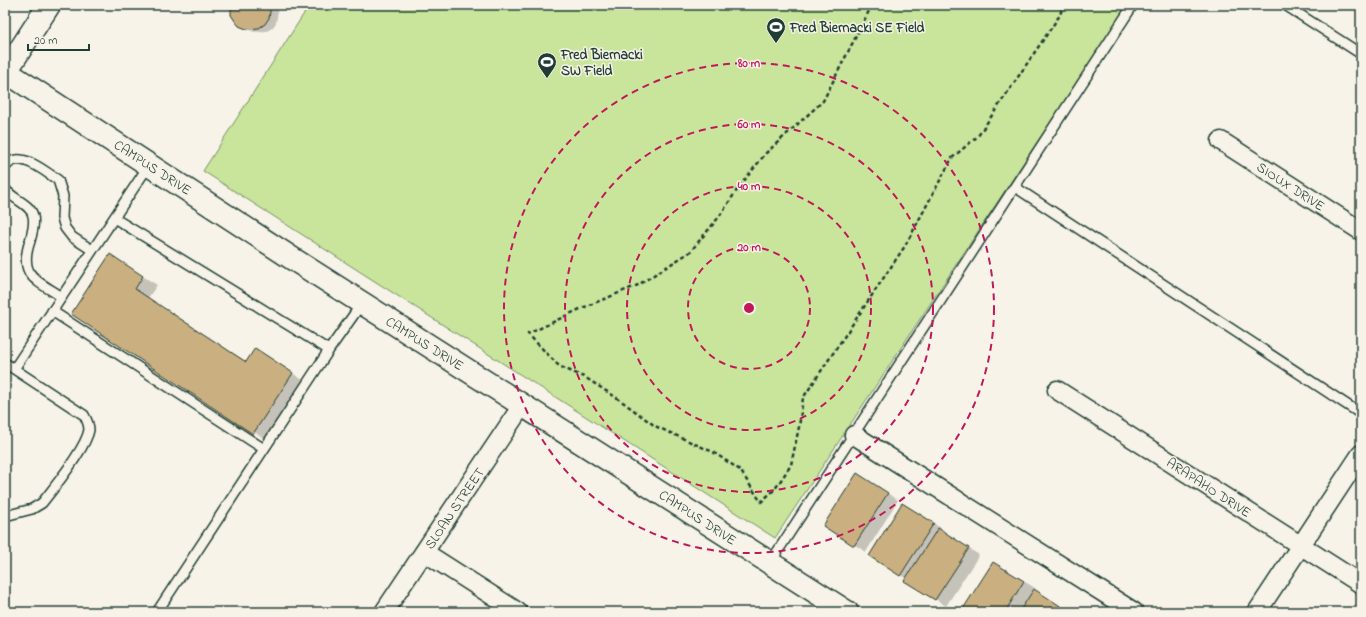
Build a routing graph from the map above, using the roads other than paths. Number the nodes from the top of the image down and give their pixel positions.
1 (50, 5) edge
2 (1134, 5) edge
3 (1286, 5) edge
4 (1361, 54) edge
5 (5, 71) edge
6 (1221, 141) dead end
7 (149, 165) junction
8 (5, 167) edge
9 (1015, 187) junction
10 (5, 189) edge
11 (114, 218) junction
12 (1361, 231) edge
13 (92, 250) junction
14 (62, 297) junction
15 (362, 303) junction
16 (52, 311) junction
17 (329, 350) junction
18 (5, 363) edge
19 (14, 369) junction
20 (1058, 390) dead end
21 (523, 404) junction
22 (1361, 414) edge
23 (854, 435) junction
24 (264, 449) junction
25 (1361, 454) edge
26 (5, 516) edge
27 (1301, 546) junction
28 (424, 552) junction
29 (770, 563) junction
30 (1361, 584) edge
31 (157, 612) edge
32 (384, 612) edge
33 (518, 612) edge
34 (847, 612) edge
35 (1134, 612) edge
36 (1257, 612) edge

1 - 5 main road
2 - 9 lane
3 - 4 lane
5 - 7 main road, CAMPUS DRIVE
6 - 12 street, SIOUX DRIVE
7 - 11 lane
7 - 15 main road, CAMPUS DRIVE
8 - 13 lane
9 - 22 lane
9 - 23 lane
10 - 14 lane
11 - 13 lane
11 - 17 lane
13 - 14 lane
14 - 16 lane
15 - 17 lane
15 - 21 main road, CAMPUS DRIVE
16 - 19 lane
16 - 24 lane
17 - 24 lane
18 - 19 lane
19 - 26 lane
20 - 27 street, ARAPAHO DRIVE
21 - 28 street, SLOAN STREET
21 - 29 main road, CAMPUS DRIVE
23 - 29 lane
23 - 35 street
24 - 31 lane
25 - 27 street
27 - 30 street, ARAPAHO DRIVE
27 - 36 street
28 - 32 street, SLOAN STREET
28 - 33 street
29 - 34 main road, CAMPUS DRIVE

